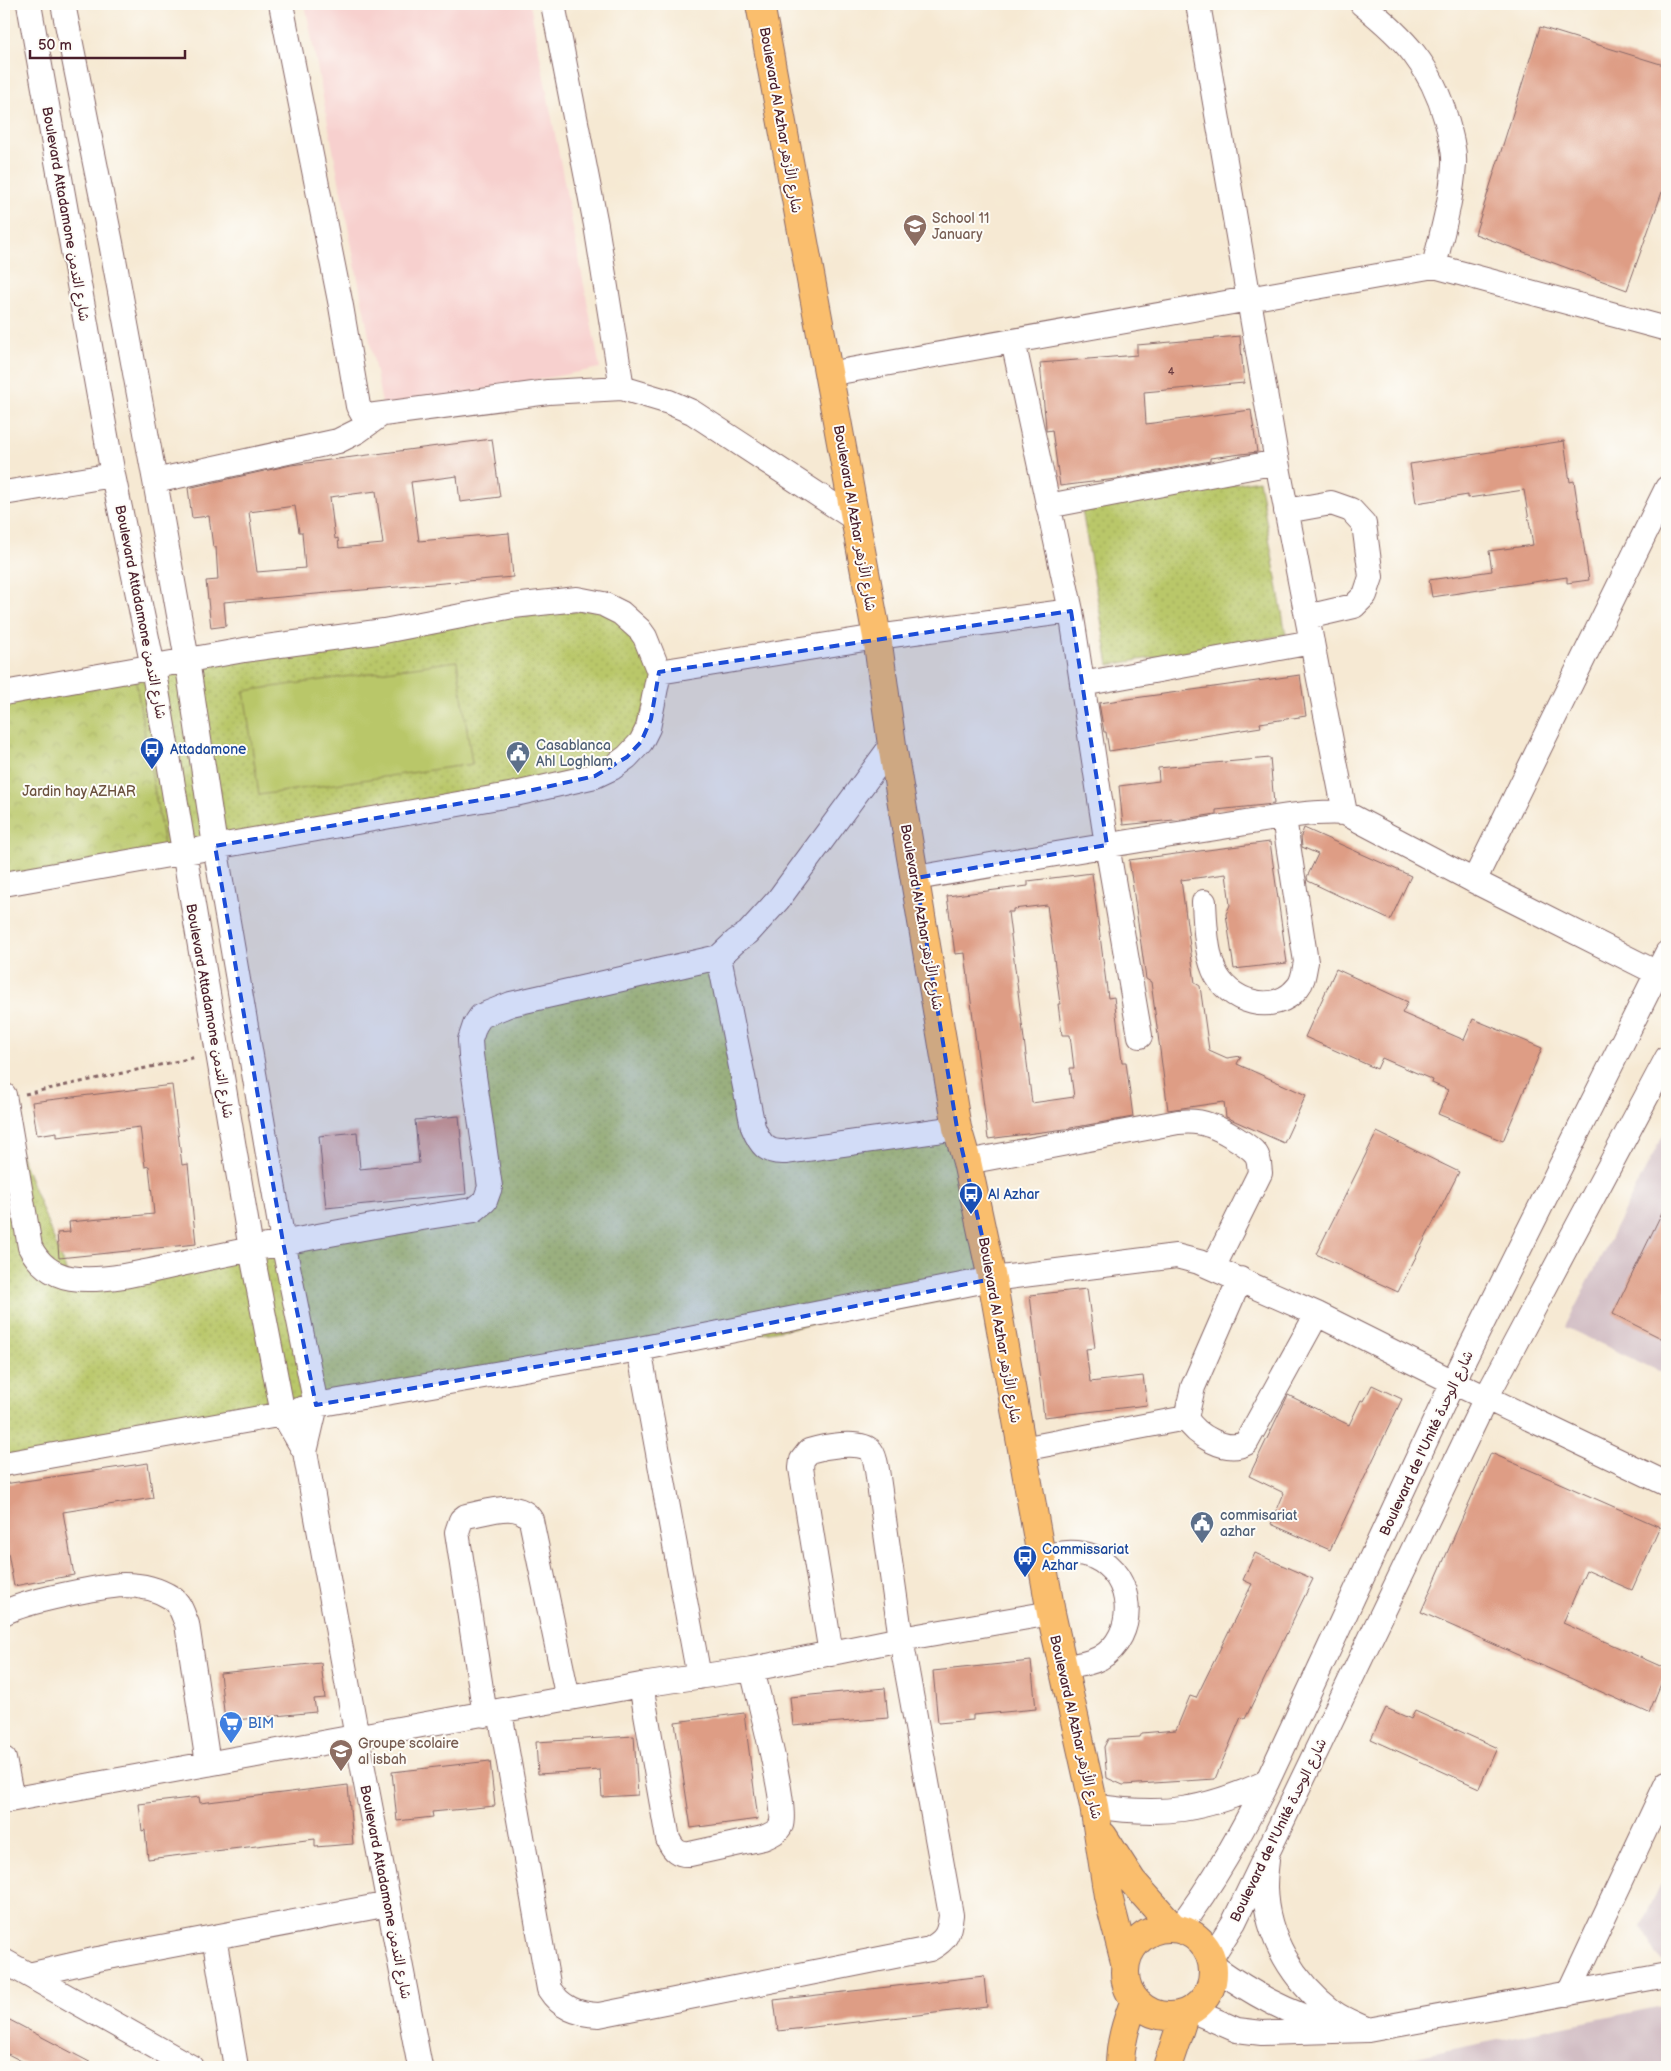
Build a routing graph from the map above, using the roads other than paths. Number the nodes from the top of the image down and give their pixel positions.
1 (28, 4) edge
2 (63, 4) edge
3 (281, 4) edge
4 (553, 4) edge
5 (760, 4) edge
6 (1198, 4) edge
7 (1362, 4) edge
8 (1434, 266) junction
9 (1248, 299) junction
10 (1667, 329) edge
11 (1013, 341) junction
12 (828, 374) junction
13 (622, 388) junction
14 (382, 414) junction
15 (1277, 462) junction
16 (113, 475) junction
17 (155, 482) junction
18 (1667, 488) edge
19 (4, 494) edge
20 (1048, 506) junction
21 (1286, 511) junction
22 (855, 519) junction
23 (1071, 611) junction
24 (1307, 617) junction
25 (877, 637) junction
26 (1312, 642) junction
27 (187, 660) junction
28 (153, 667) junction
29 (659, 672) junction
30 (1082, 684) junction
31 (4, 693) edge
32 (892, 745) junction
33 (1346, 813) junction
34 (1284, 818) junction
35 (1107, 845) junction
36 (215, 846) junction
37 (183, 851) junction
38 (916, 878) junction
39 (1474, 881) junction
40 (4, 884) edge
41 (1204, 902) dead end
42 (720, 957) junction
43 (1664, 968) edge
44 (1140, 1036) dead end
45 (1667, 1058) edge
46 (5, 1097) edge
47 (957, 1128) junction
48 (967, 1162) junction
49 (283, 1242) junction
50 (251, 1249) junction
51 (1213, 1268) junction
52 (992, 1279) junction
53 (1240, 1279) junction
54 (1317, 1314) junction
55 (639, 1350) junction
56 (1453, 1382) junction
57 (1486, 1398) junction
58 (316, 1405) junction
59 (282, 1414) junction
60 (1186, 1418) junction
61 (1022, 1449) junction
62 (305, 1452) junction
63 (4, 1464) edge
64 (1667, 1484) edge
65 (1041, 1557) junction
66 (4, 1613) edge
67 (1051, 1613) junction
68 (901, 1639) junction
69 (831, 1654) junction
70 (1062, 1667) junction
71 (752, 1669) junction
72 (699, 1677) junction
73 (641, 1686) junction
74 (568, 1699) junction
75 (492, 1714) junction
76 (357, 1737) junction
77 (4, 1759) edge
78 (208, 1764) junction
79 (1267, 1782) junction
80 (1667, 1783) edge
81 (8, 1800) edge
82 (1096, 1817) junction
83 (1268, 1850) junction
84 (389, 1904) junction
85 (1176, 1928) junction
86 (214, 1937) junction
87 (4, 1961) edge
88 (1125, 1962) junction
89 (1212, 1962) junction
90 (29, 1975) junction
91 (1667, 1975) edge
92 (1568, 1994) junction
93 (1135, 2000) junction
94 (1188, 2012) junction
95 (1360, 2030) junction
96 (191, 2067) edge
97 (236, 2067) edge
98 (420, 2067) edge
99 (1120, 2067) edge
100 (1167, 2067) edge

1 - 16 street, Boulevard Attadamone شارع التدمن
2 - 17 street, Boulevard Attadamone شارع التدمن
3 - 14 street
4 - 13 street
5 - 12 main road, Boulevard Al Azhar شارع الأزهر
6 - 9 street
7 - 8 street
8 - 9 street
8 - 10 street
9 - 11 street
9 - 15 street
11 - 12 street
11 - 20 street
12 - 22 main road, Boulevard Al Azhar شارع الأزهر
13 - 14 street
13 - 22 street
14 - 17 street
15 - 20 street
15 - 21 street
16 - 19 street
16 - 28 street, Boulevard Attadamone شارع التدمن
17 - 27 street, Boulevard Attadamone شارع التدمن
18 - 39 street
20 - 23 street
21 - 24 street
21 - 24 street
22 - 25 main road, Boulevard Al Azhar شارع الأزهر
23 - 25 street
23 - 30 street
24 - 26 street
25 - 29 street
25 - 32 main road, Boulevard Al Azhar شارع الأزهر
26 - 30 street
26 - 33 street
27 - 28 street
27 - 29 street
27 - 36 street, Boulevard Attadamone شارع التدمن
28 - 31 street
28 - 37 street, Boulevard Attadamone شارع التدمن
29 - 36 street
30 - 35 street
32 - 38 main road, Boulevard Al Azhar شارع الأزهر
32 - 42 street
33 - 34 street
33 - 39 street
34 - 35 street
34 - 41 street
35 - 38 street
35 - 44 street
36 - 37 street
36 - 49 street, Boulevard Attadamone شارع التدمن
37 - 40 street
37 - 50 street, Boulevard Attadamone شارع التدمن
38 - 47 main road, Boulevard Al Azhar شارع الأزهر
39 - 43 street
42 - 47 street
42 - 49 street
43 - 56 street, Boulevard de l'Unité شارع الوحدة
45 - 57 street, Boulevard de l'Unité شارع الوحدة
46 - 50 street
47 - 48 main road, Boulevard Al Azhar شارع الأزهر
48 - 51 street
48 - 52 main road, Boulevard Al Azhar شارع الأزهر
49 - 50 street
49 - 58 street, Boulevard Attadamone شارع التدمن
50 - 59 street, Boulevard Attadamone شارع التدمن
51 - 52 street
51 - 53 street
52 - 55 street
52 - 61 main road, Boulevard Al Azhar شارع الأزهر
53 - 54 street
53 - 60 street
54 - 56 street
54 - 60 street
55 - 58 street
55 - 72 street
56 - 57 street
56 - 79 street, Boulevard de l'Unité شارع الوحدة
57 - 64 street
57 - 83 street, Boulevard de l'Unité شارع الوحدة
58 - 59 street
58 - 62 street, Boulevard Attadamone شارع التدمن
59 - 62 street, Boulevard Attadamone شارع التدمن
59 - 63 street
60 - 61 street
61 - 65 main road, Boulevard Al Azhar شارع الأزهر
62 - 76 street, Boulevard Attadamone شارع التدمن
65 - 67 main road, Boulevard Al Azhar شارع الأزهر
65 - 70 street
66 - 78 street
67 - 68 street
67 - 70 main road, Boulevard Al Azhar شارع الأزهر
68 - 69 street
68 - 69 street
68 - 75 street
69 - 71 street
70 - 82 main road, Boulevard Al Azhar شارع الأزهر
71 - 72 street
71 - 73 street
72 - 73 street
73 - 74 street
74 - 75 street
74 - 75 street
75 - 76 street
76 - 78 street
76 - 84 street, Boulevard Attadamone شارع التدمن
77 - 81 street
78 - 81 street
79 - 82 street
79 - 85 street, Boulevard de l'Unité شارع الوحدة
80 - 92 street
82 - 85 main road, Boulevard Al Azhar شارع الأزهر
82 - 88 main road, Boulevard Al Azhar شارع الأزهر
83 - 89 street, Boulevard de l'Unité شارع الوحدة
83 - 95 street
84 - 86 street
84 - 98 street, Boulevard Attadamone شارع التدمن
85 - 88 main road
85 - 89 main road
86 - 90 street
86 - 97 street
87 - 90 street
88 - 93 main road
89 - 94 main road
89 - 95 street
90 - 96 street
91 - 92 street
92 - 95 street
93 - 94 main road
93 - 99 main road
94 - 95 street
94 - 100 main road

